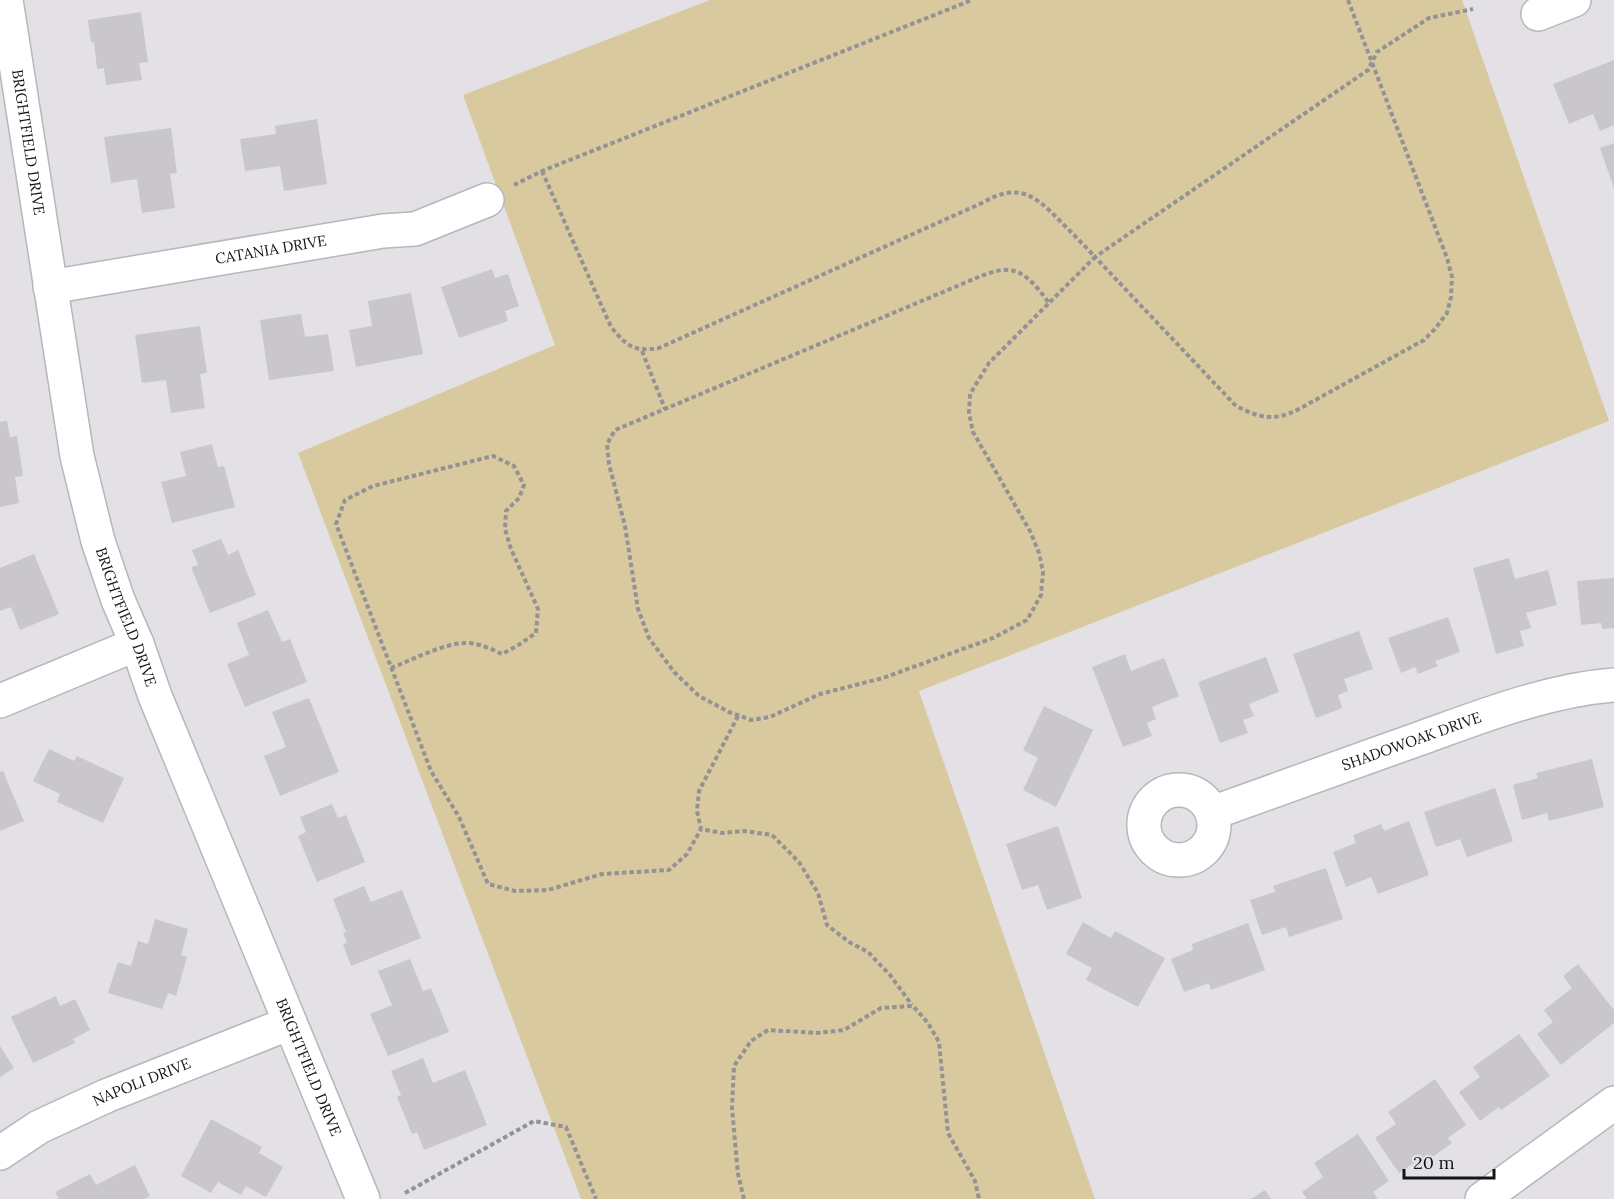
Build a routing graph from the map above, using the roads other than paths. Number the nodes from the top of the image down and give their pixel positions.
1 (6, 0) edge
2 (1574, 0) edge
3 (1538, 14) dead end
4 (487, 200) road end
5 (50, 287) junction
6 (137, 644) junction
7 (1614, 685) edge
8 (0, 701) edge
9 (1212, 813) dead end
10 (290, 1023) junction
11 (1614, 1103) edge
12 (0, 1154) edge
13 (363, 1199) edge
14 (1482, 1199) edge

1 - 5 street, BRIGHTFIELD DRIVE
2 - 3 street
4 - 5 street, CATANIA DRIVE
5 - 6 street, BRIGHTFIELD DRIVE
6 - 8 street
6 - 10 street, BRIGHTFIELD DRIVE
7 - 9 street, SHADOWOAK DRIVE
10 - 12 street, NAPOLI DRIVE
10 - 13 street, BRIGHTFIELD DRIVE
11 - 14 street

